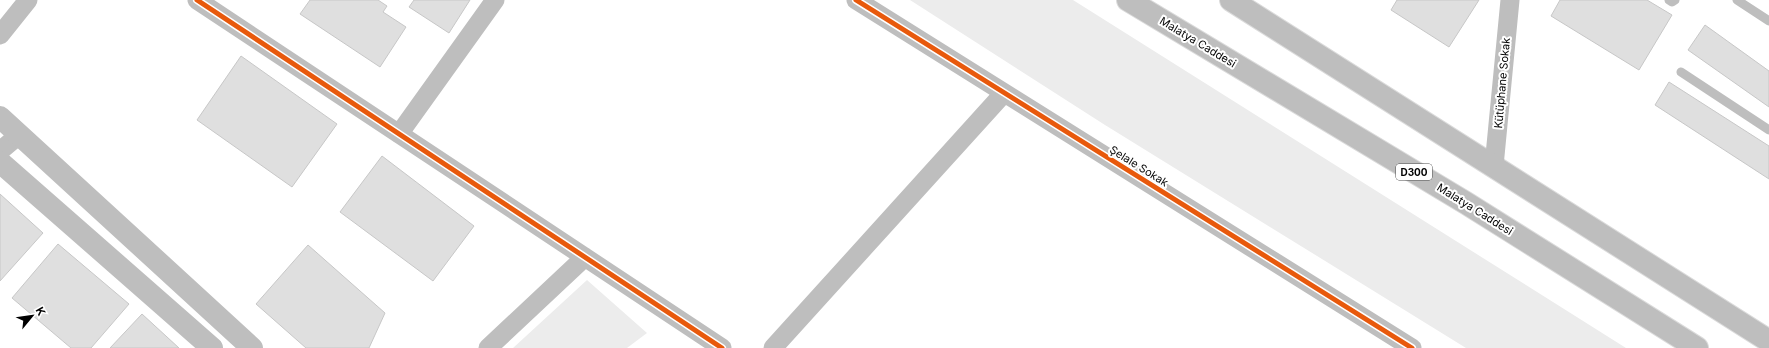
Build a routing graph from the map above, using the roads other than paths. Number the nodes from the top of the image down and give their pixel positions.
1 (28, 0) edge
2 (197, 0) edge
3 (495, 0) edge
4 (856, 0) edge
5 (1128, 0) edge
6 (1231, 0) edge
7 (1510, 0) edge
8 (1669, 0) edge
9 (1675, 0) edge
10 (1737, 0) edge
11 (1769, 21) edge
12 (0, 35) edge
13 (1681, 72) dead end
14 (1004, 94) junction
15 (0, 117) edge
16 (1769, 130) edge
17 (399, 134) junction
18 (19, 135) junction
19 (0, 151) edge
20 (0, 162) edge
21 (1494, 166) junction
22 (585, 257) junction
23 (1769, 341) edge
24 (212, 348) edge
25 (252, 348) edge
26 (488, 348) edge
27 (722, 348) edge
28 (773, 348) edge
29 (1412, 348) edge
30 (1697, 348) edge

1 - 12 street
2 - 17 street
3 - 17 street
4 - 14 street, Şelale Sokak
5 - 30 main road, Malatya Caddesi / D300
6 - 21 main road
7 - 21 street, Kütüphane Sokak
8 - 9 lane
10 - 11 lane
13 - 16 lane
14 - 28 street
14 - 29 street, Şelale Sokak
15 - 18 main road
17 - 22 street
18 - 19 street
18 - 25 main road
20 - 24 main road
21 - 23 main road
22 - 26 street
22 - 27 street

